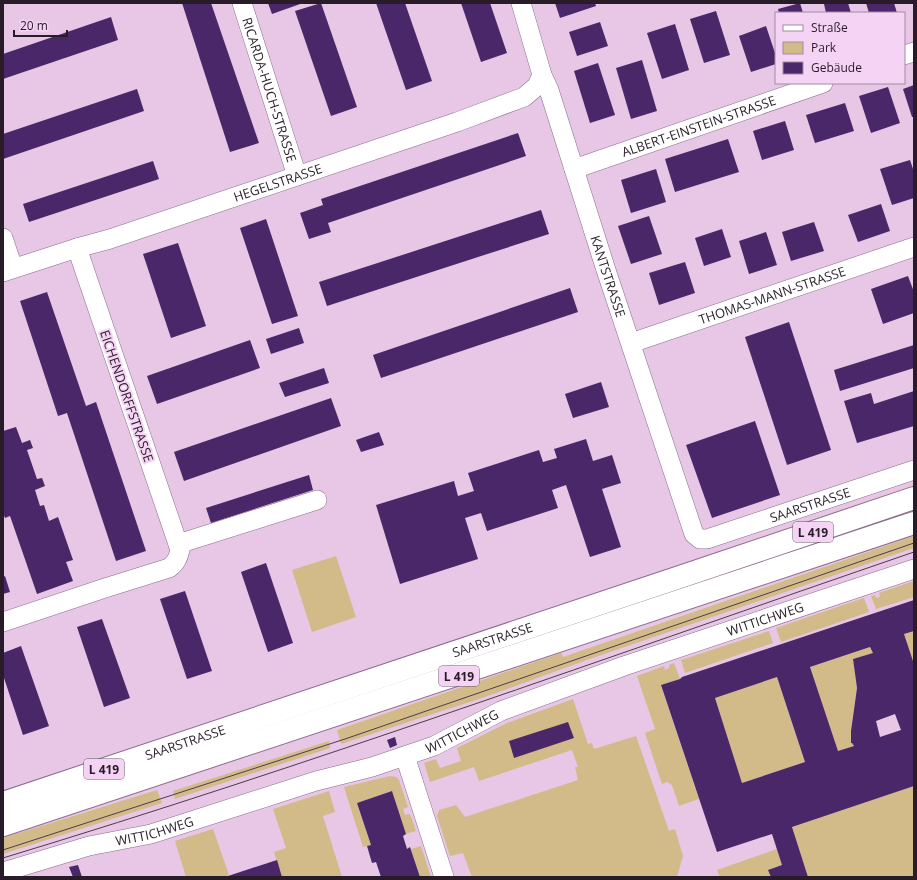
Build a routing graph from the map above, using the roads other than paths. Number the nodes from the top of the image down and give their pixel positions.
1 (242, 3) edge
2 (522, 3) edge
3 (542, 75) junction
4 (821, 84) edge
5 (574, 168) junction
6 (298, 176) junction
7 (3, 238) edge
8 (914, 247) edge
9 (77, 248) junction
10 (8, 270) edge
11 (631, 343) junction
12 (914, 470) edge
13 (914, 498) edge
14 (316, 500) dead end
15 (914, 523) edge
16 (707, 539) joint
17 (178, 544) junction
18 (914, 569) edge
19 (3, 622) edge
20 (405, 756) junction
21 (3, 802) edge
22 (3, 825) edge
23 (3, 872) edge
24 (444, 877) edge

1 - 6 street, RICARDA-HUCH-STRASSE
2 - 3 street, KANTSTRASSE
3 - 5 street, KANTSTRASSE
3 - 6 street, HEGELSTRASSE
4 - 5 street, ALBERT-EINSTEIN-STRASSE
5 - 11 street, KANTSTRASSE
6 - 9 street, HEGELSTRASSE
7 - 10 street
8 - 11 street, THOMAS-MANN-STRASSE
9 - 10 street, HEGELSTRASSE
9 - 17 street, EICHENDORFFSTRASSE
11 - 16 street, KANTSTRASSE
12 - 16 street, SAARSTRASSE
13 - 21 highway, SAARSTRASSE / L 419
14 - 17 street
15 - 22 highway, SAARSTRASSE / L 419
17 - 19 street, EICHENDORFFSTRASSE
18 - 20 street, WITTICHWEG
20 - 23 street, WITTICHWEG
20 - 24 street

